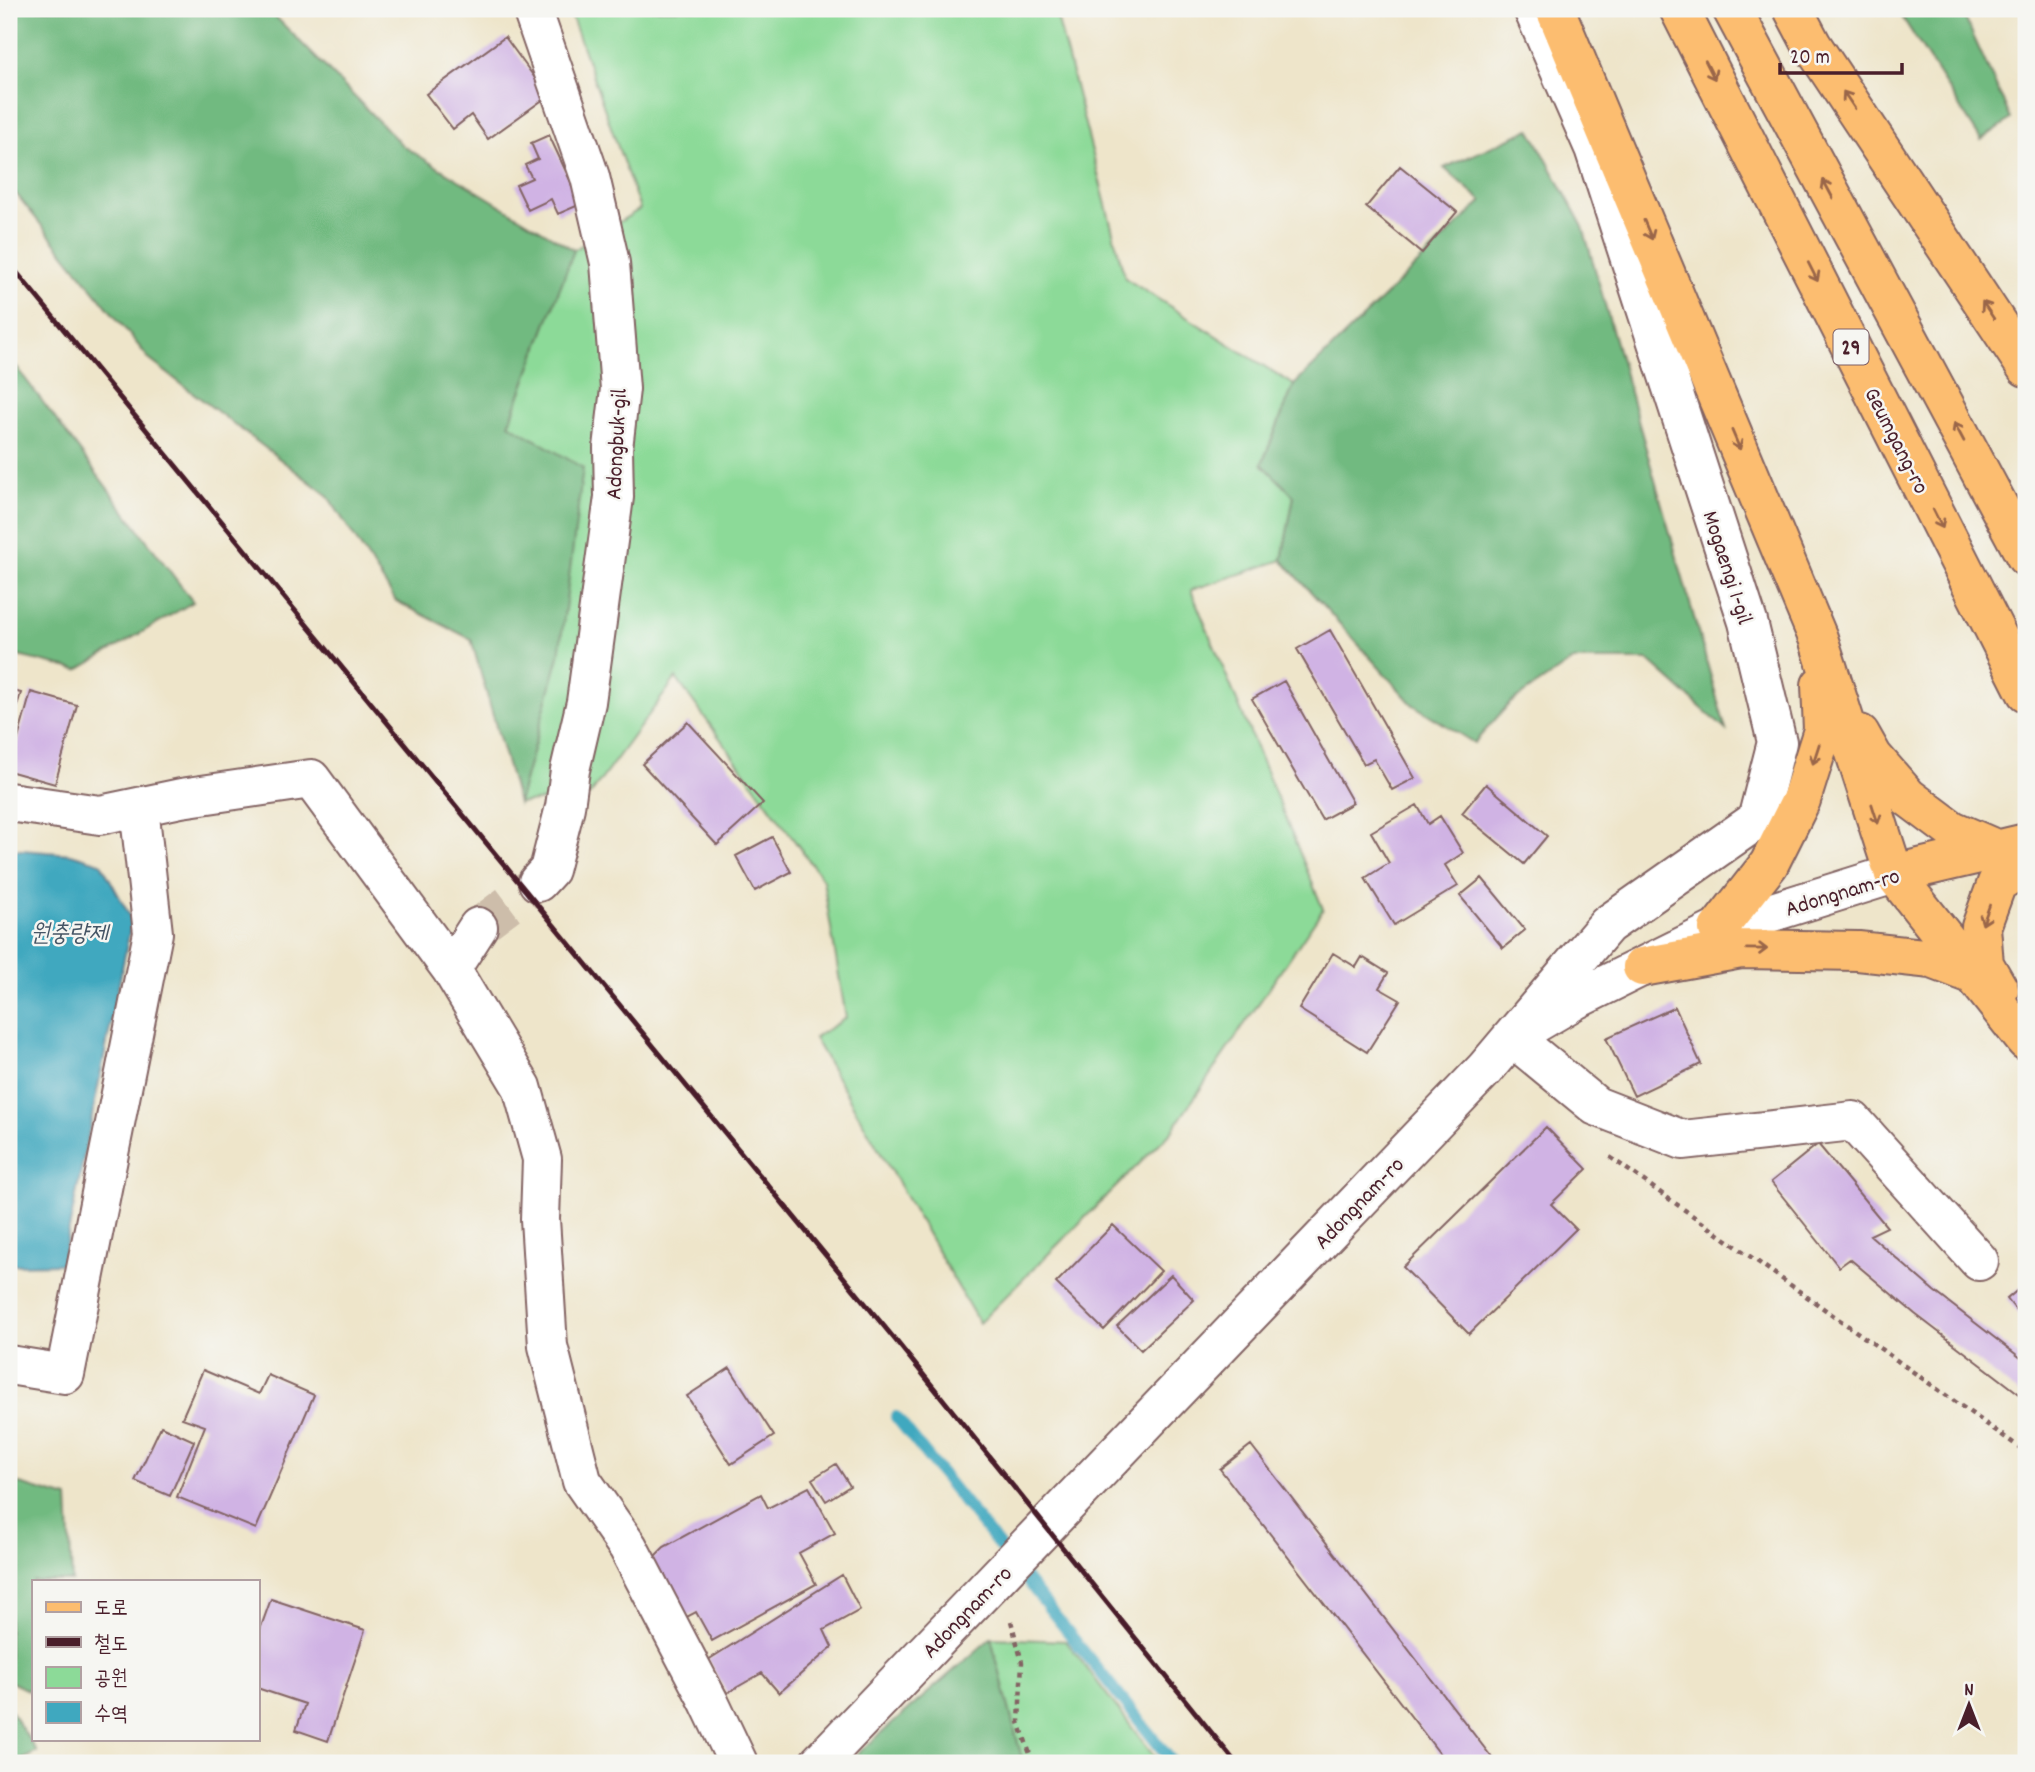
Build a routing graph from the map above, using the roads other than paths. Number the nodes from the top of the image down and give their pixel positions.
1 (532, 9) edge
2 (1533, 9) edge
3 (1555, 9) edge
4 (1679, 9) edge
5 (1732, 9) edge
6 (1793, 9) edge
7 (2026, 367) edge
8 (2026, 557) edge
9 (1818, 638) junction
10 (2024, 688) edge
11 (1836, 693) junction
12 (9, 802) edge
13 (139, 807) junction
14 (2017, 852) edge
15 (1894, 874) junction
16 (538, 882) tunnel mouth
17 (478, 927) tunnel mouth
18 (1718, 929) junction
19 (1642, 967) junction
20 (450, 970) junction
21 (1975, 975) junction
22 (1512, 1037) junction
23 (2026, 1039) edge
24 (1979, 1261) dead end
25 (9, 1365) edge
26 (738, 1763) edge
27 (819, 1763) edge

1 - 16 street, Adongbuk-gil
2 - 22 street, Mogaengi 1-gil
3 -> 9 main road
4 -> 10 main road, Geumgang-ro / 29
8 -> 5 main road, 29
7 -> 6 main road
9 - 11 main road
9 -> 18 main road
11 - 14 main road
11 -> 15 main road
12 - 13 street
13 - 20 street
13 - 25 street
14 - 15 main road, Adongnam-ro
14 -> 23 main road
15 - 18 street, Adongnam-ro
15 - 21 main road
17 - 20 street
18 - 19 street, Adongnam-ro
19 -> 21 main road
19 - 22 street, Adongnam-ro
20 - 26 street
21 - 23 main road
22 - 24 street
22 - 27 street, Adongnam-ro

